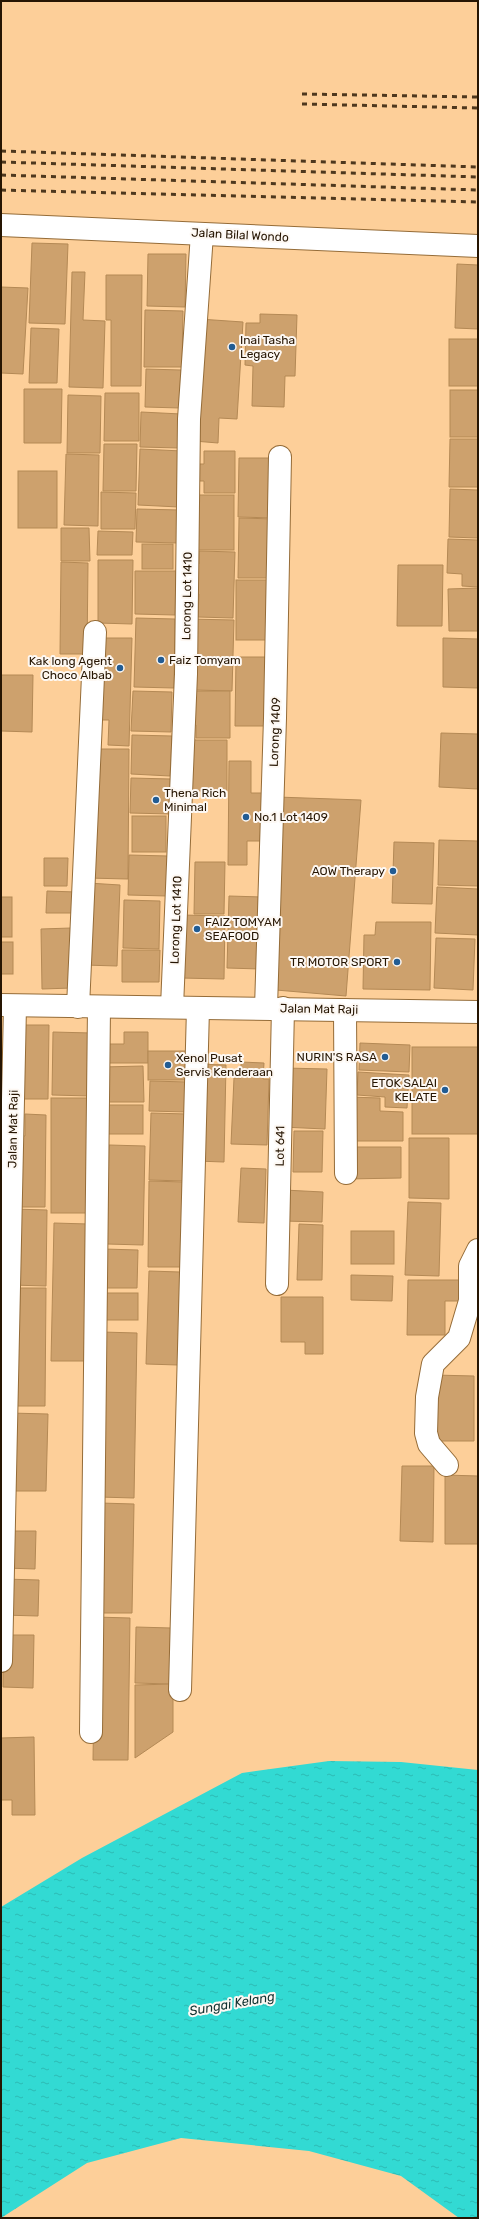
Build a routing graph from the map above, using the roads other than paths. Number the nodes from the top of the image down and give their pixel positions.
1 (1, 225) edge
2 (202, 234) junction
3 (478, 246) edge
4 (280, 456) dead end
5 (95, 632) dead end
6 (8, 1005) edge
7 (78, 1007) junction
8 (172, 1007) junction
9 (99, 1008) junction
10 (198, 1008) junction
11 (275, 1008) junction
12 (345, 1010) junction
13 (478, 1012) edge
14 (346, 1173) dead end
15 (478, 1250) edge
16 (277, 1284) dead end
17 (447, 1465) dead end
18 (1, 1661) edge
19 (180, 1690) dead end
20 (91, 1732) dead end

1 - 2 street, Jalan Bilal Wondo
2 - 3 street, Jalan Bilal Wondo
2 - 8 street, Lorong Lot 1410
4 - 11 street, Lorong 1409
5 - 7 street
6 - 7 street, Jalan Mat Raji
6 - 18 street, Jalan Mat Raji
7 - 9 street, Jalan Mat Raji
8 - 9 street, Jalan Mat Raji
8 - 10 street, Jalan Mat Raji
9 - 20 street
10 - 11 street, Jalan Mat Raji
10 - 19 street
11 - 12 street, Jalan Mat Raji
11 - 16 street, Lot 641
12 - 13 street, Jalan Mat Raji
12 - 14 street
15 - 17 street

